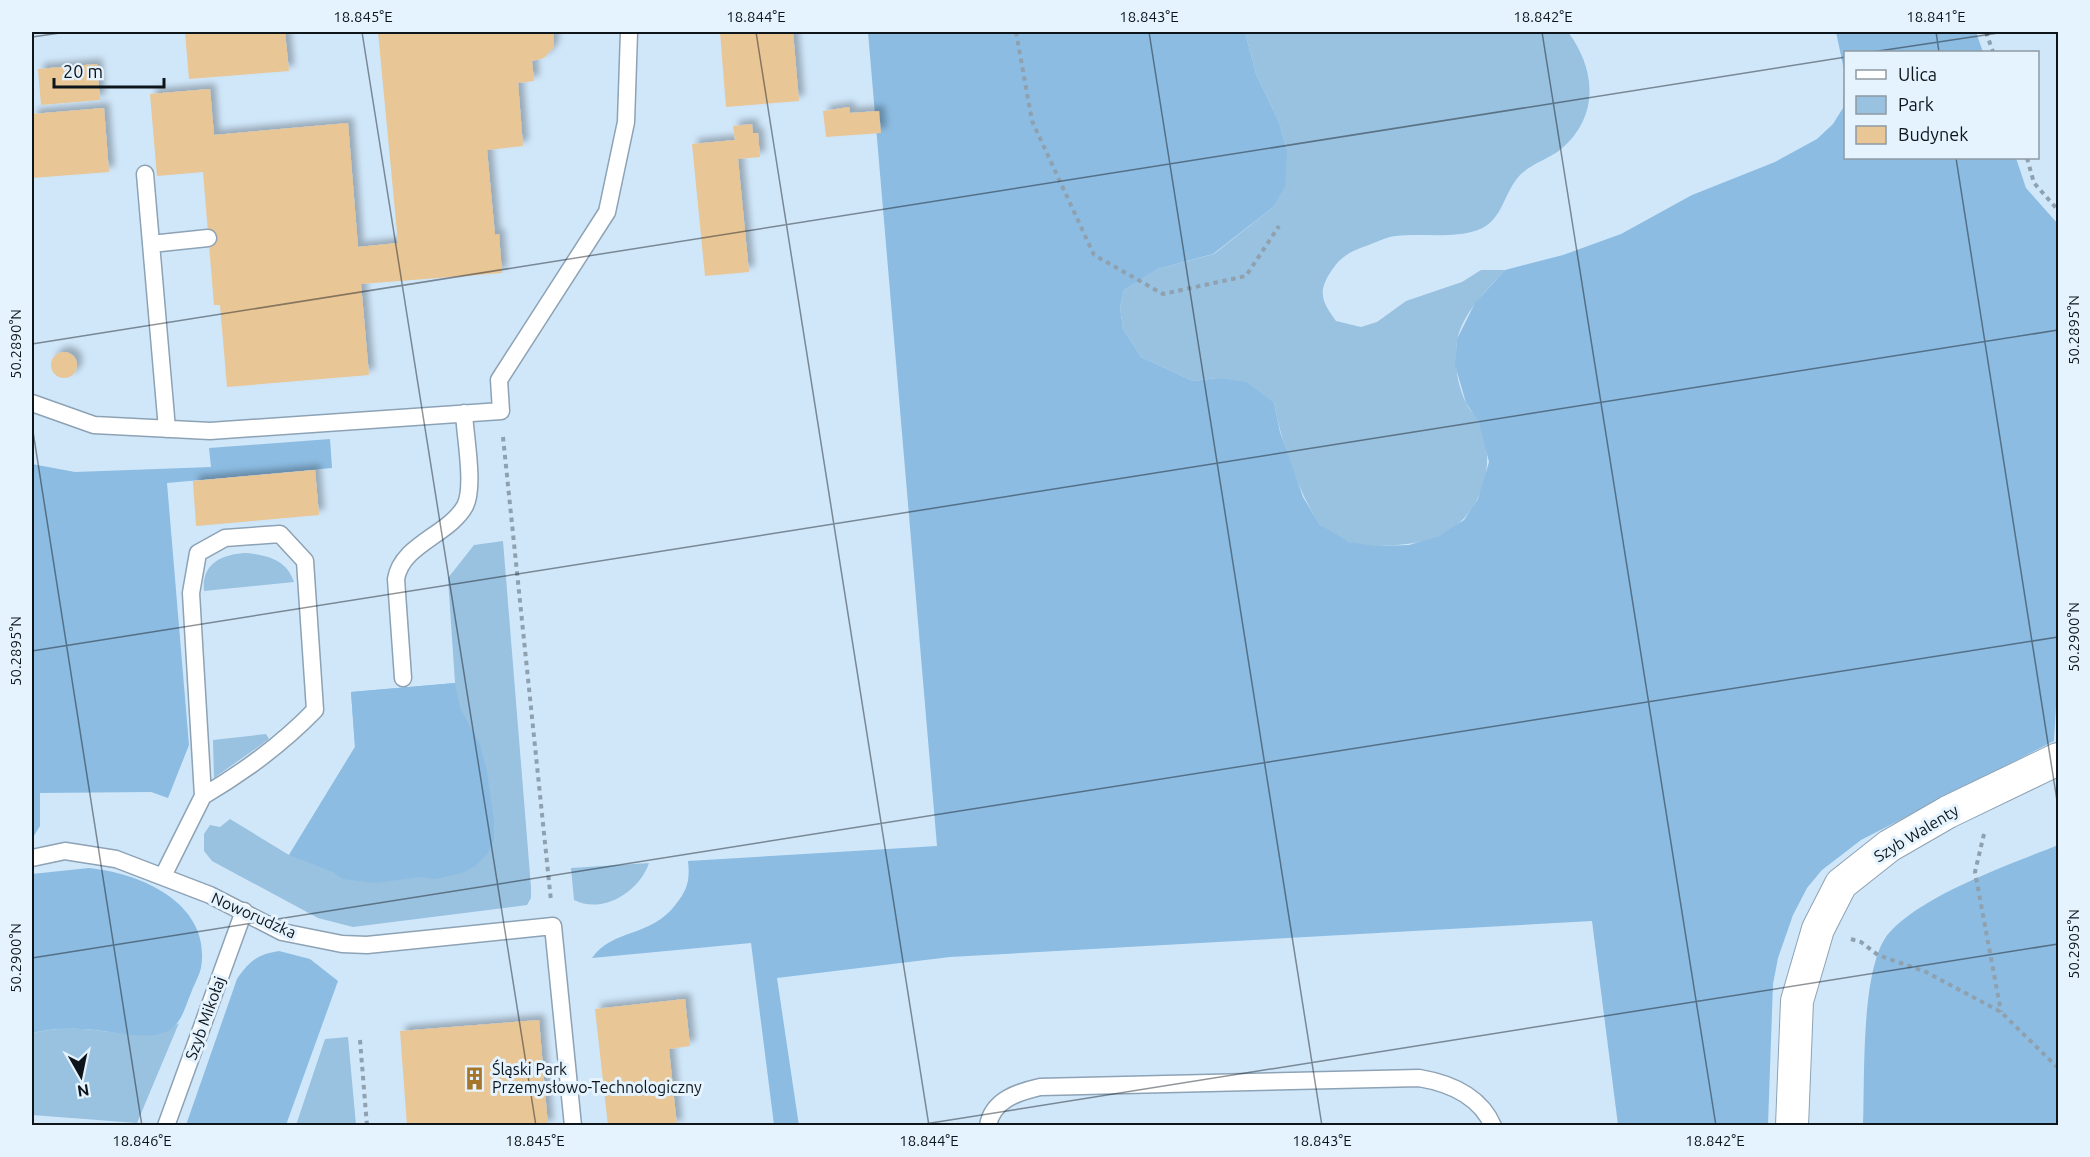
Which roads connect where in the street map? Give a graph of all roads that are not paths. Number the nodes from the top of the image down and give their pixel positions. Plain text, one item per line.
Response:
1 (629, 32) edge
2 (145, 174) dead end
3 (208, 238) dead end
4 (152, 244) junction
5 (32, 403) edge
6 (464, 413) junction
7 (167, 429) junction
8 (403, 678) dead end
9 (2058, 759) edge
10 (203, 796) junction
11 (32, 858) edge
12 (163, 876) junction
13 (244, 911) junction
14 (166, 1125) edge
15 (573, 1125) edge
16 (988, 1125) edge
17 (1493, 1125) edge
18 (1792, 1125) edge

1 - 6 lane
2 - 4 lane
3 - 4 lane
4 - 7 lane
5 - 7 lane
6 - 7 lane
6 - 8 lane
9 - 18 street, Szyb Walenty
10 - 10 lane
10 - 12 lane
11 - 12 lane, Noworudzka
12 - 13 lane, Noworudzka
13 - 14 lane, Szyb Mikołaj
13 - 15 lane, Noworudzka
16 - 17 lane

